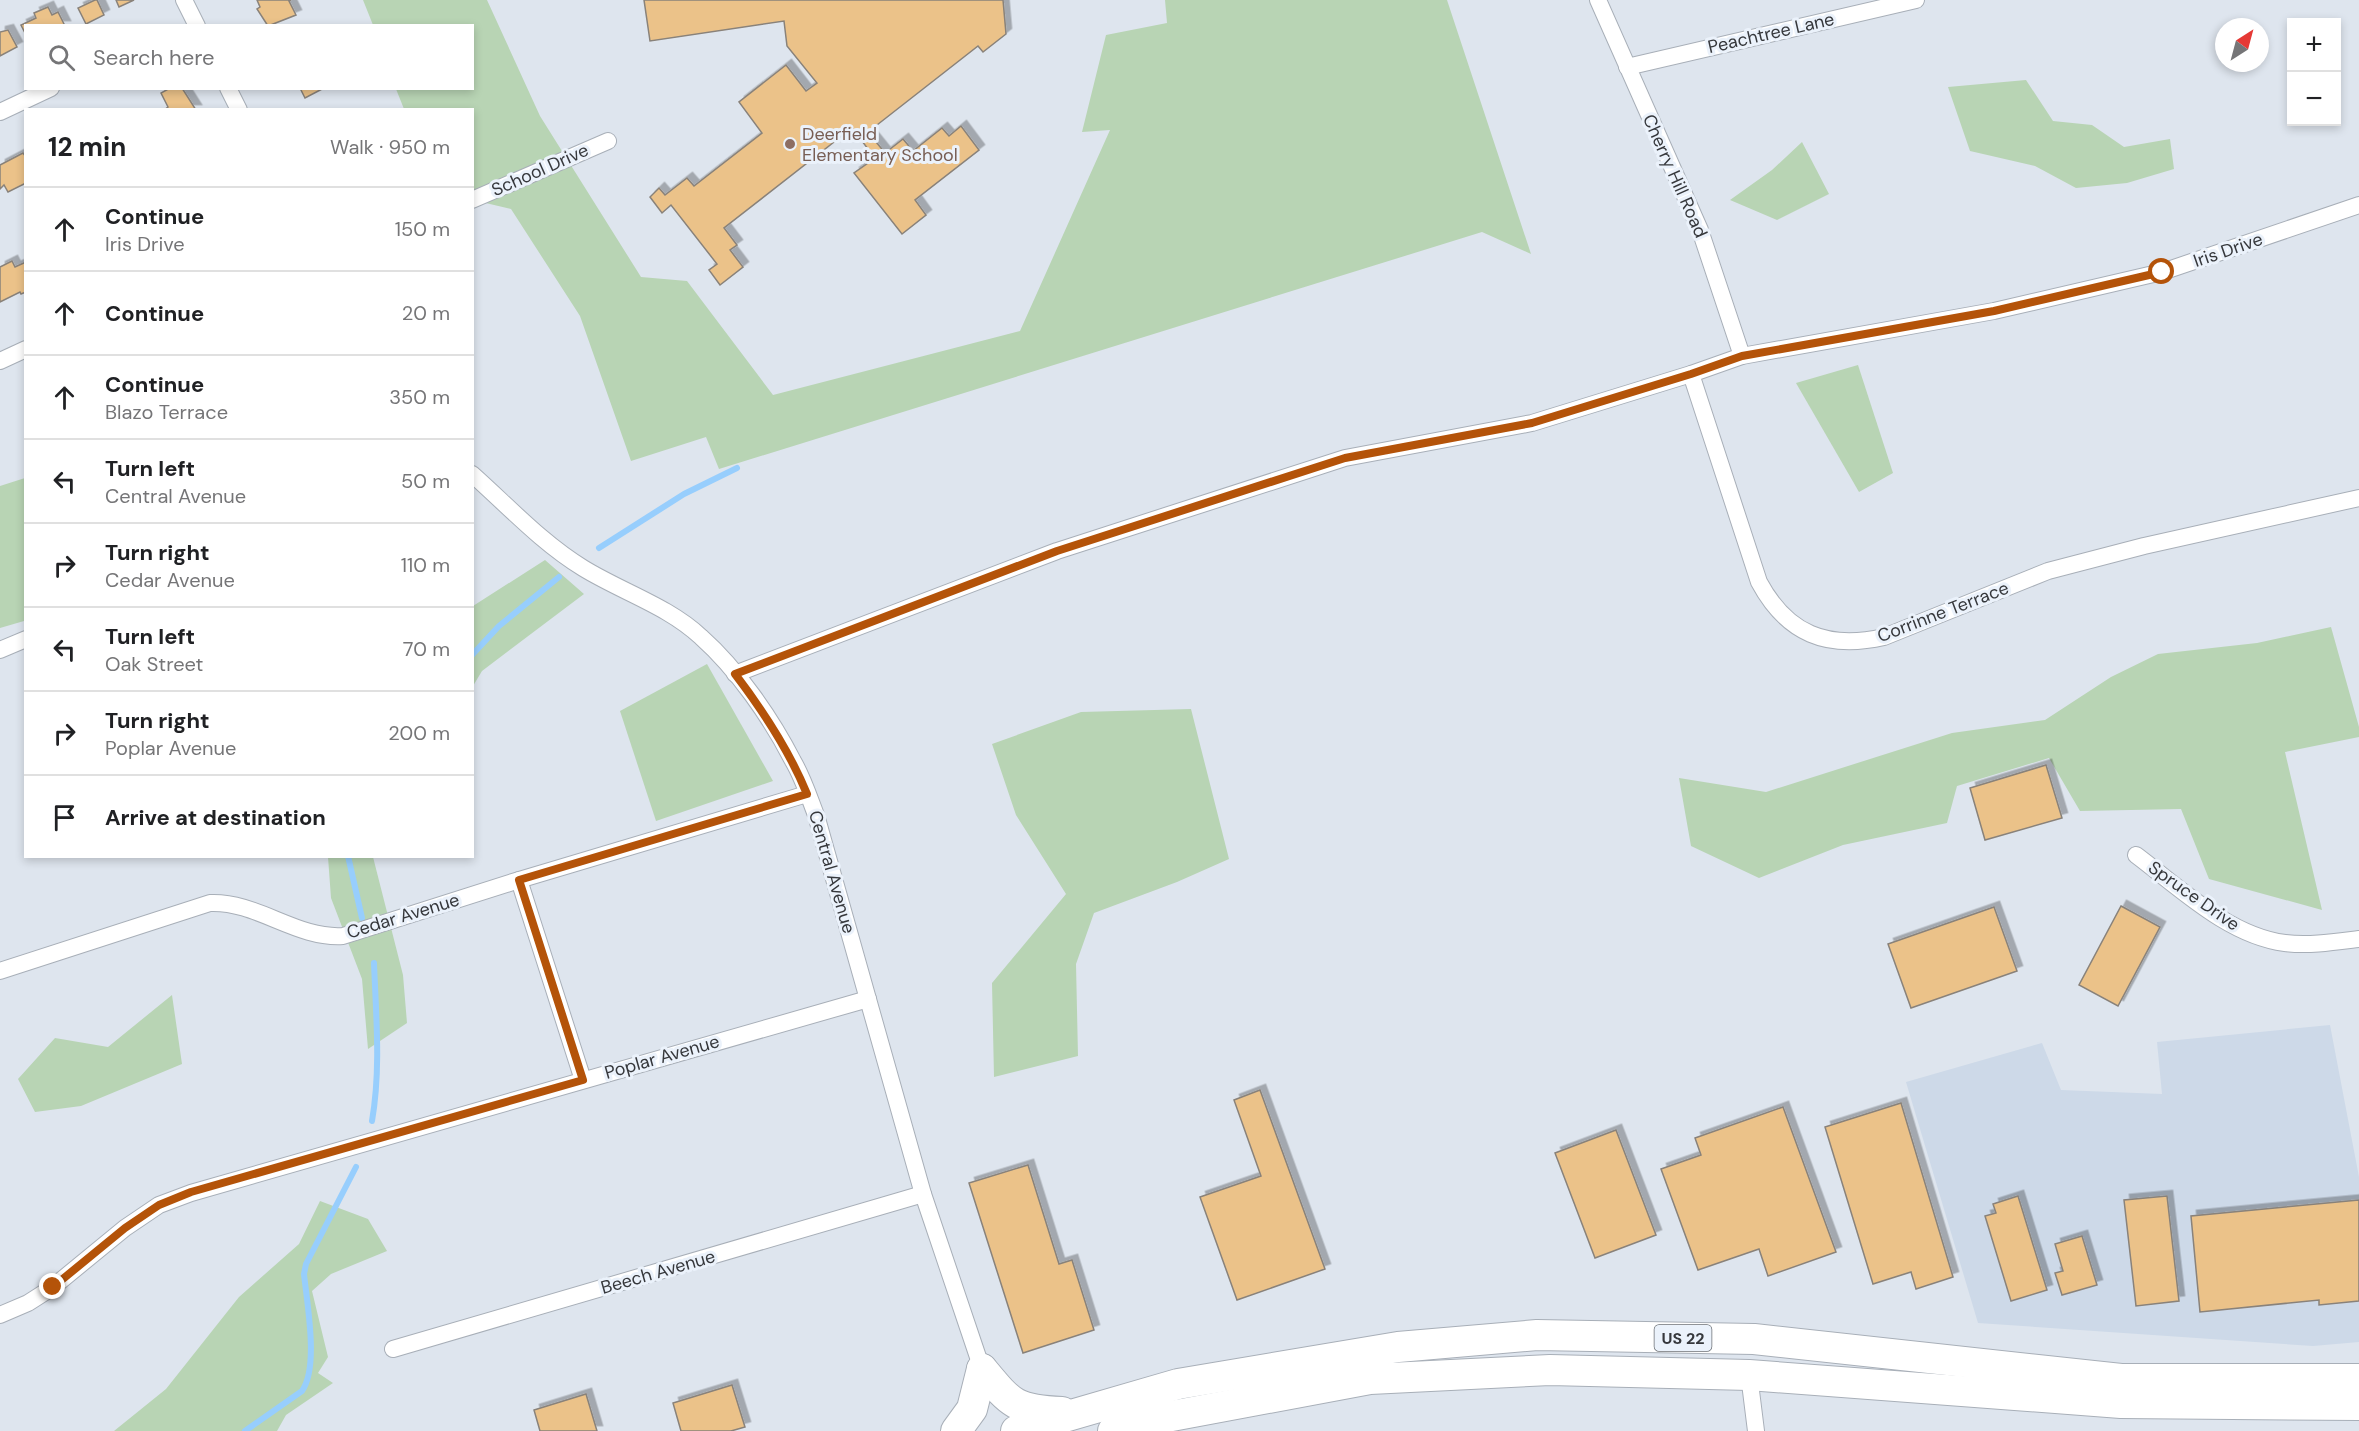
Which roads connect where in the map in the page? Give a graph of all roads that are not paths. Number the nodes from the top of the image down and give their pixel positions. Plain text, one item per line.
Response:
1 (184, 0) edge
2 (1598, 0) edge
3 (1916, 0) edge
4 (193, 24) edge
5 (1627, 67) junction
6 (47, 90) edge
7 (229, 90) edge
8 (237, 108) edge
9 (0, 112) edge
10 (609, 141) dead end
11 (474, 199) edge
12 (2359, 205) edge
13 (24, 350) edge
14 (1742, 356) junction
15 (0, 361) edge
16 (1691, 374) junction
17 (474, 476) edge
18 (2359, 498) edge
19 (24, 640) edge
20 (0, 650) edge
21 (735, 674) junction
22 (807, 794) junction
23 (2136, 855) dead end
24 (519, 880) junction
25 (2359, 939) edge
26 (0, 971) edge
27 (868, 999) junction
28 (583, 1080) junction
29 (923, 1194) junction
30 (0, 1315) edge
31 (393, 1350) dead end
32 (982, 1369) junction
33 (1749, 1375) junction
34 (2359, 1379) edge
35 (2359, 1405) edge
36 (1077, 1413) junction
37 (956, 1431) edge
38 (1016, 1431) edge
39 (1113, 1431) edge
40 (1756, 1431) edge

1 - 4 street
2 - 5 street, Cherry Hill Road
3 - 5 street, Peachtree Lane
5 - 14 street, Cherry Hill Road
6 - 9 street
7 - 8 street
10 - 11 street, School Drive
12 - 14 street, Iris Drive
13 - 15 street
14 - 16 street, Iris Drive
16 - 18 street, Corrinne Terrace
16 - 21 street, Iris Drive
17 - 21 street, Central Avenue
19 - 20 street
21 - 22 street, Central Avenue
22 - 24 street, Cedar Avenue
22 - 27 street, Central Avenue
23 - 25 street, Spruce Drive
24 - 26 street, Cedar Avenue
24 - 28 street
27 - 28 street, Poplar Avenue
27 - 29 street, Central Avenue
28 - 30 street, Poplar Avenue
29 - 31 street, Beech Avenue
29 - 32 street, Central Avenue
32 - 36 highway
32 - 37 highway
33 - 35 highway, US 22
33 - 39 highway, US 22
33 - 40 street
34 - 36 highway, US 22
36 - 38 highway, US 22

